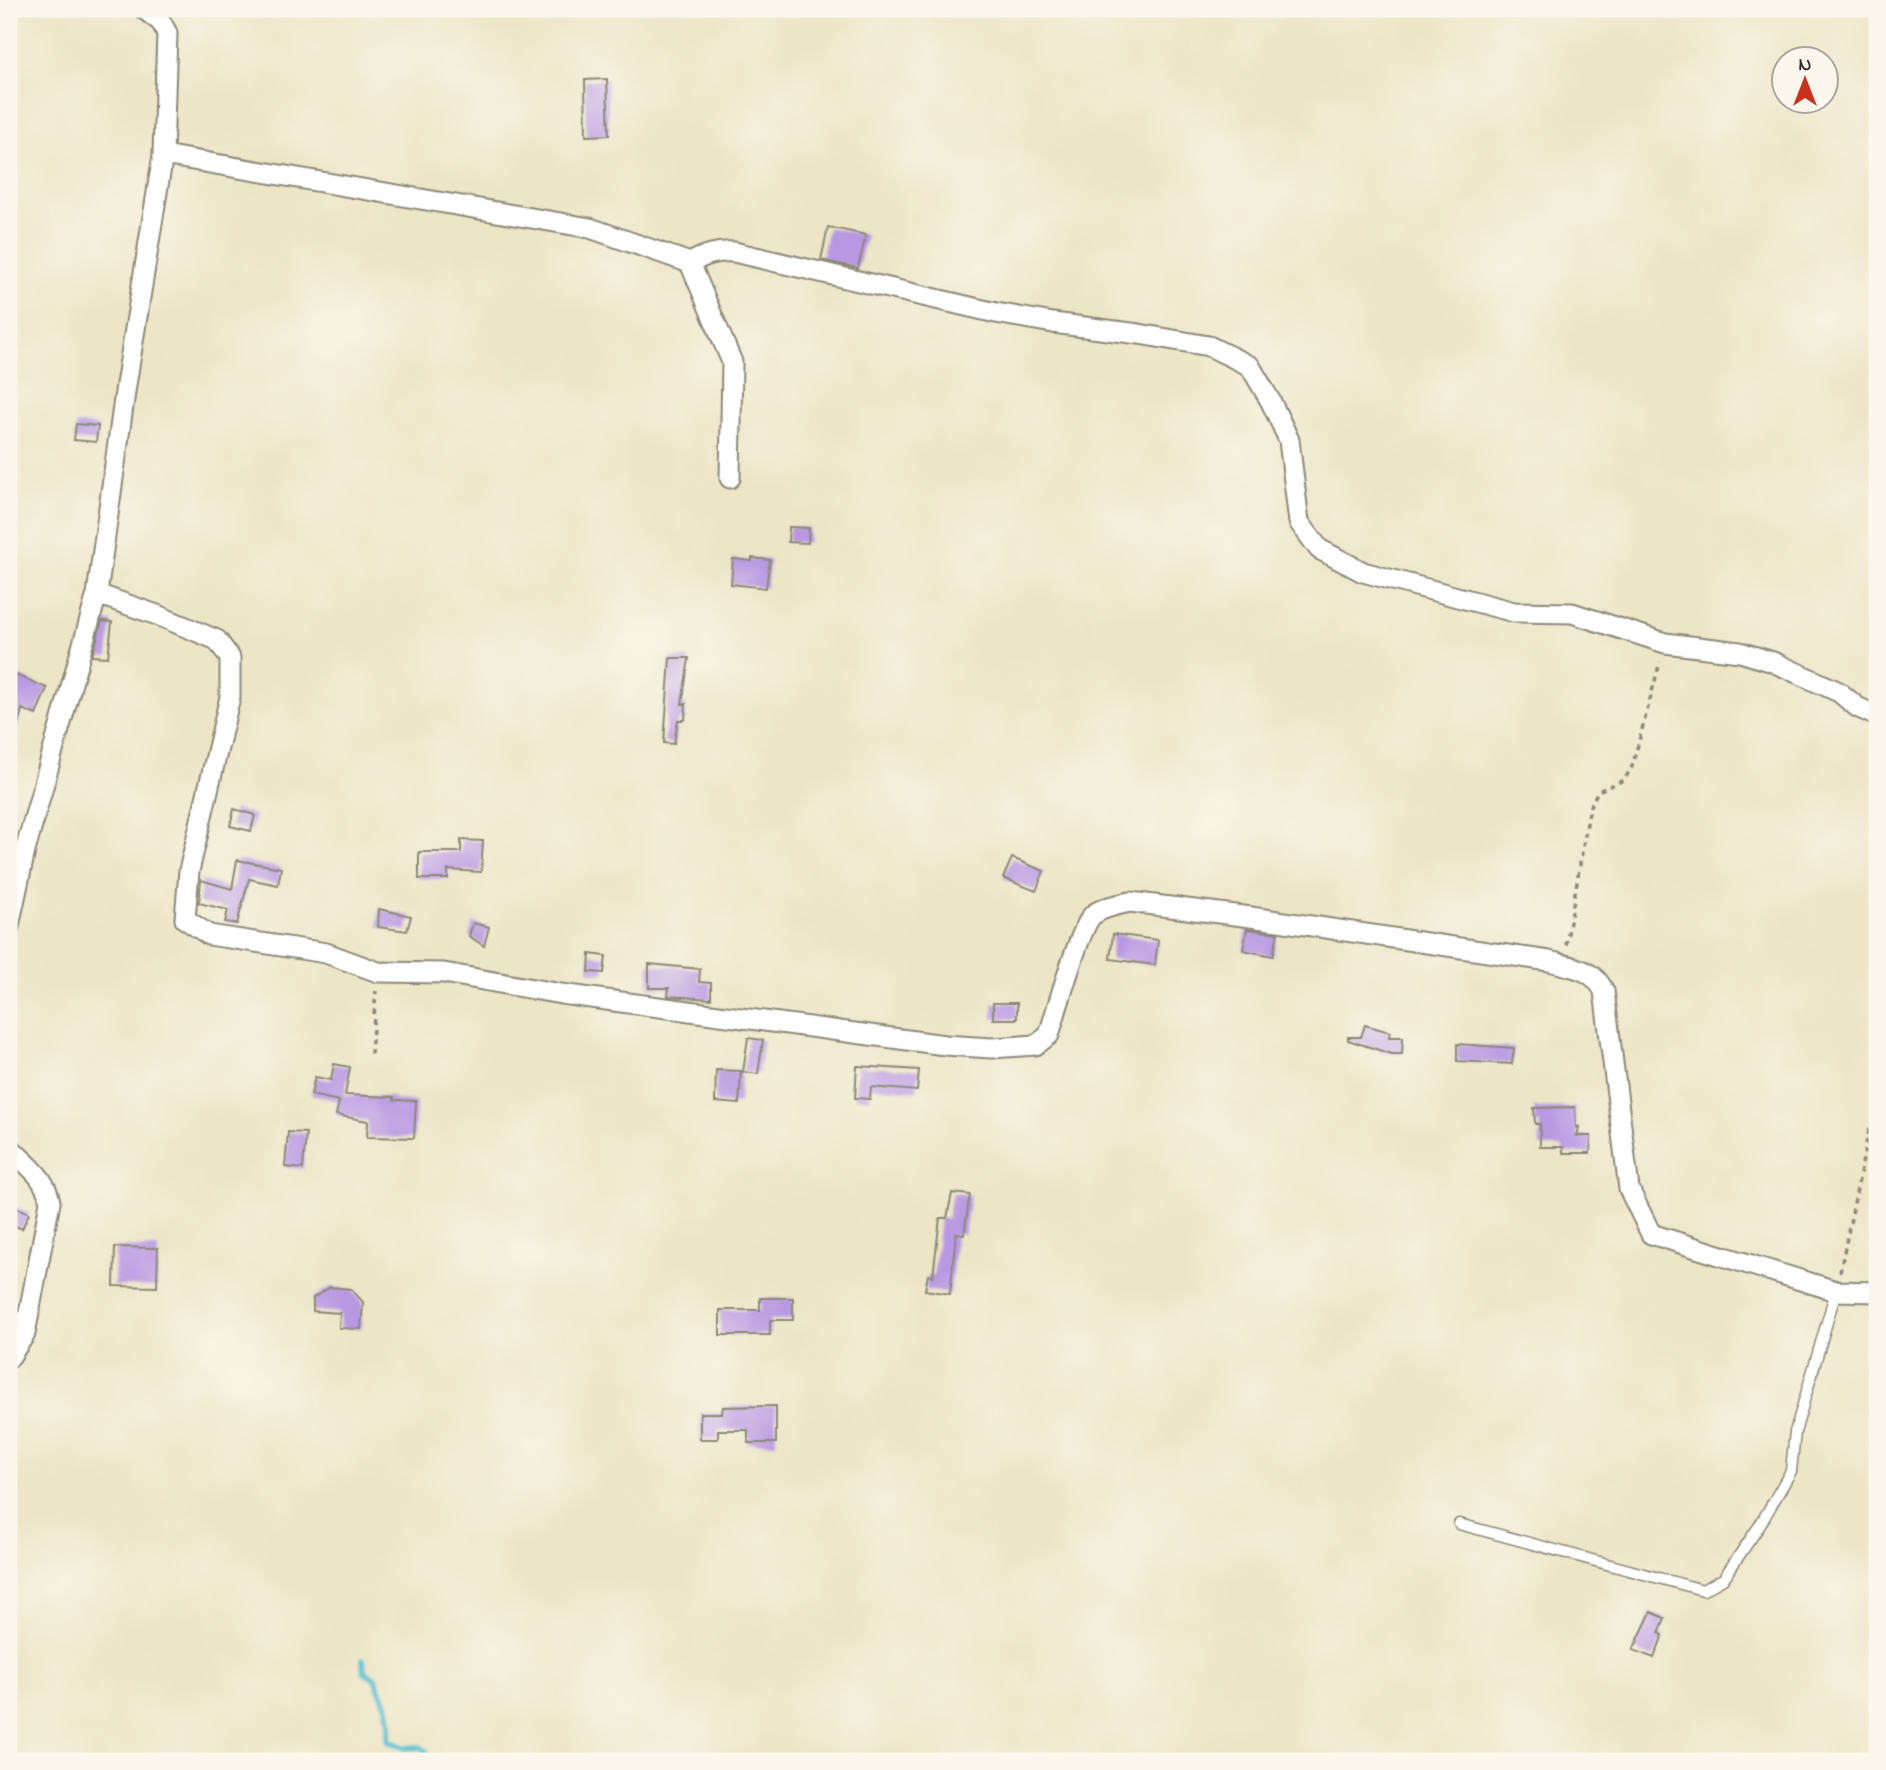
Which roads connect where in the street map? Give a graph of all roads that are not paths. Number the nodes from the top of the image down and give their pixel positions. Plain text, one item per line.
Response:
1 (144, 9) edge
2 (163, 155) junction
3 (690, 263) junction
4 (730, 478) dead end
5 (97, 594) junction
6 (1877, 716) edge
7 (9, 926) edge
8 (9, 1147) edge
9 (1836, 1291) junction
10 (1877, 1292) edge
11 (9, 1358) edge
12 (1458, 1524) dead end

1 - 2 street
2 - 3 street
2 - 5 street
3 - 4 street
3 - 6 street
5 - 7 street
5 - 9 street
8 - 11 street
9 - 10 street
9 - 12 lane

